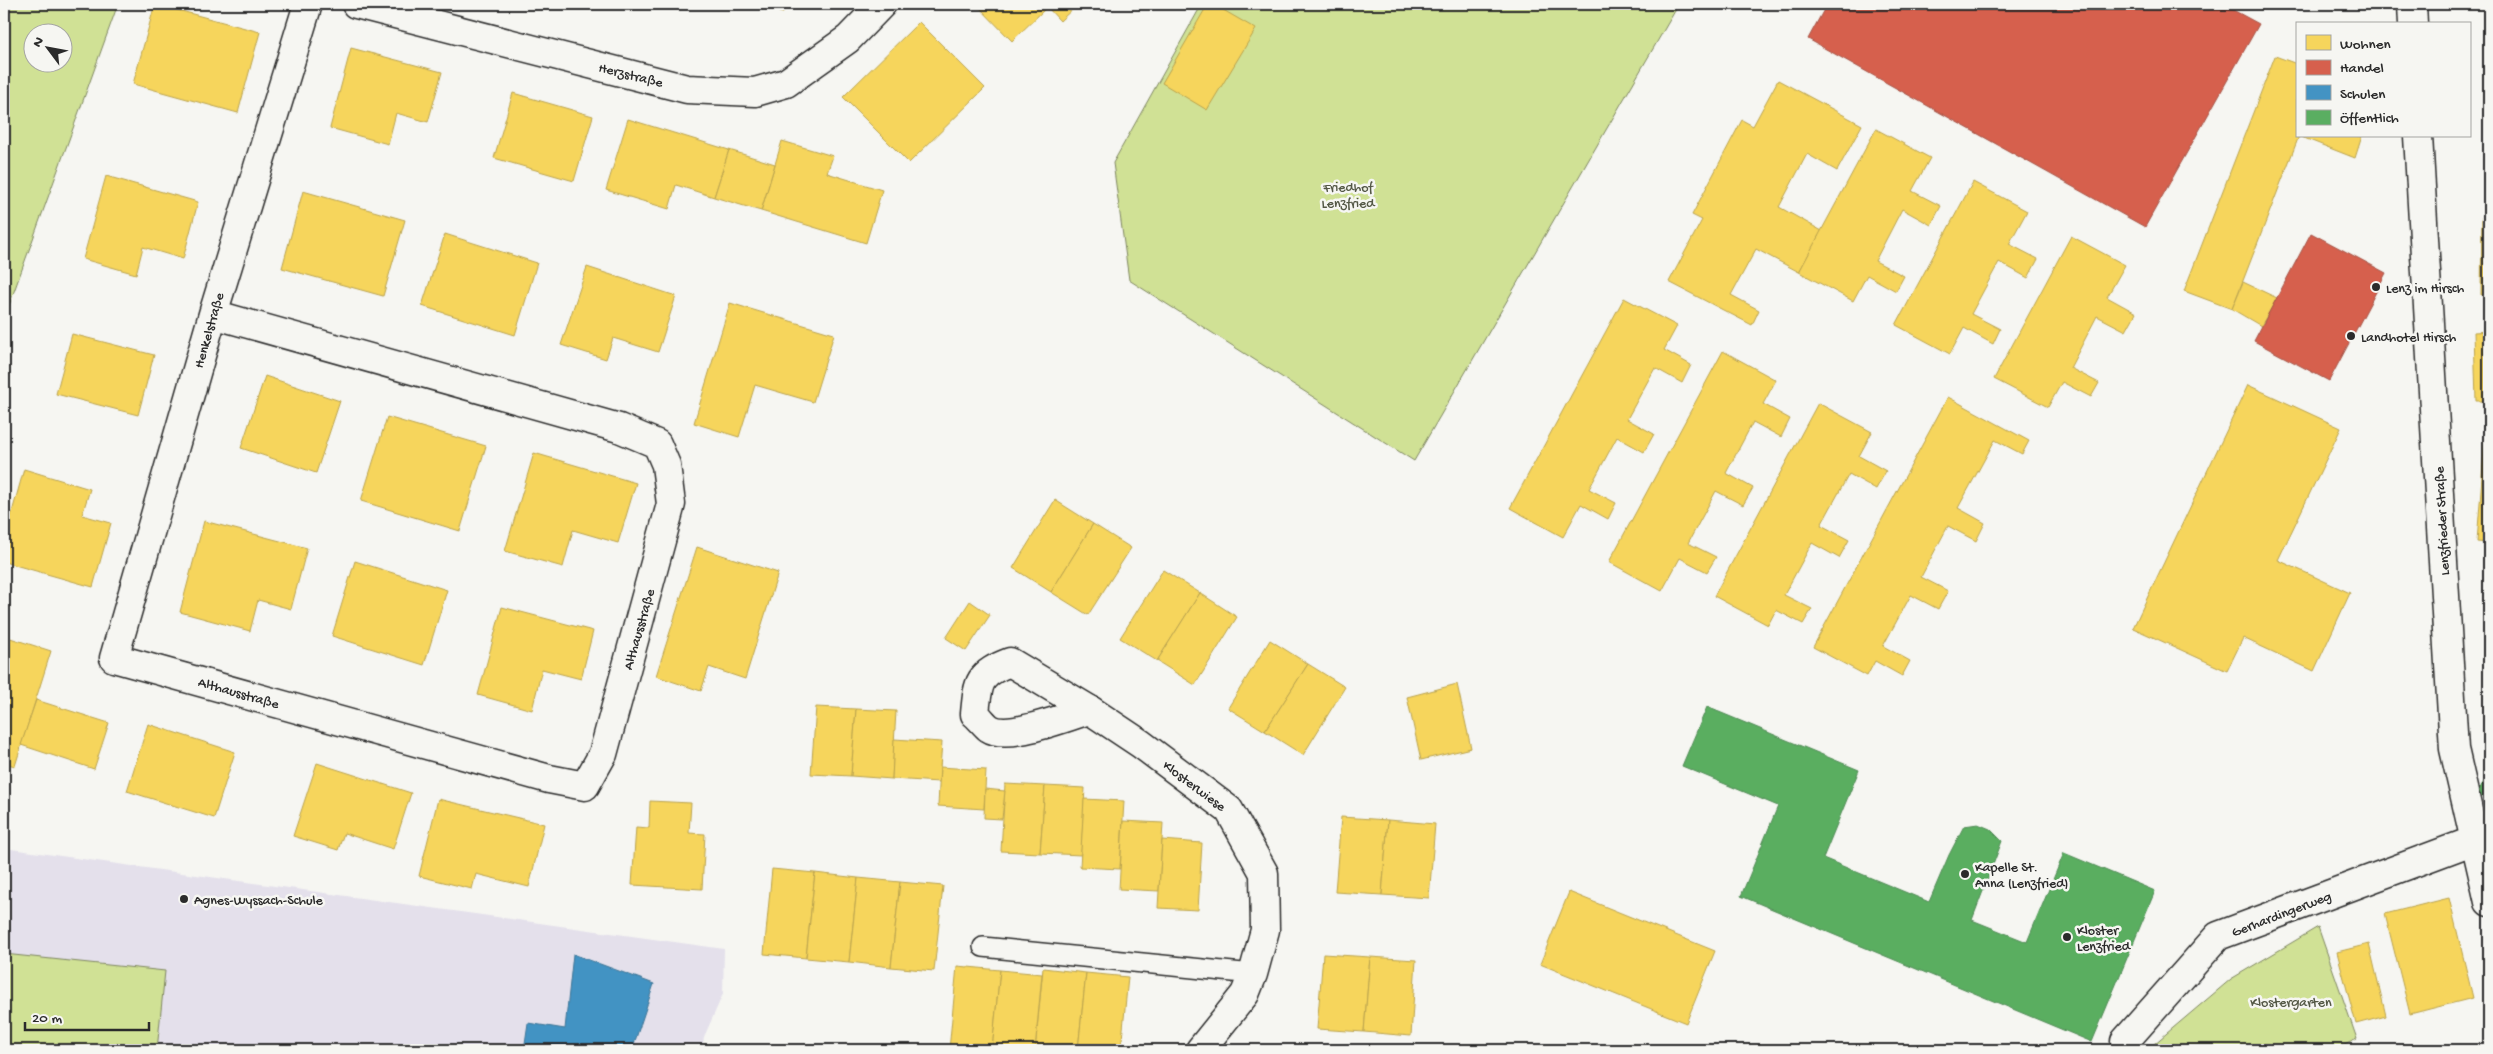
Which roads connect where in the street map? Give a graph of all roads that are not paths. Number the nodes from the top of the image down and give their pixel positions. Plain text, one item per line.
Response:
1 (308, 4) edge
2 (356, 4) edge
3 (882, 4) edge
4 (2412, 4) edge
5 (2413, 22) edge
6 (2418, 138) edge
7 (213, 314) junction
8 (114, 658) joint
9 (1090, 710) dead end
10 (2481, 855) edge
11 (2489, 902) edge
12 (982, 948) dead end
13 (1253, 974) junction
14 (2125, 1041) dead end
15 (1200, 1050) edge

1 - 7 street, Henkelstraße
2 - 3 street, Herzstraße
4 - 5 street
6 - 10 street, Lenzfrieder Straße
7 - 8 street, Henkelstraße
7 - 8 street, Althausstraße
9 - 13 street, Klosterwiese
10 - 11 street, Lenzfrieder Straße
10 - 14 street, Gerhardingerweg
12 - 13 lane
13 - 15 street, Klosterwiese

